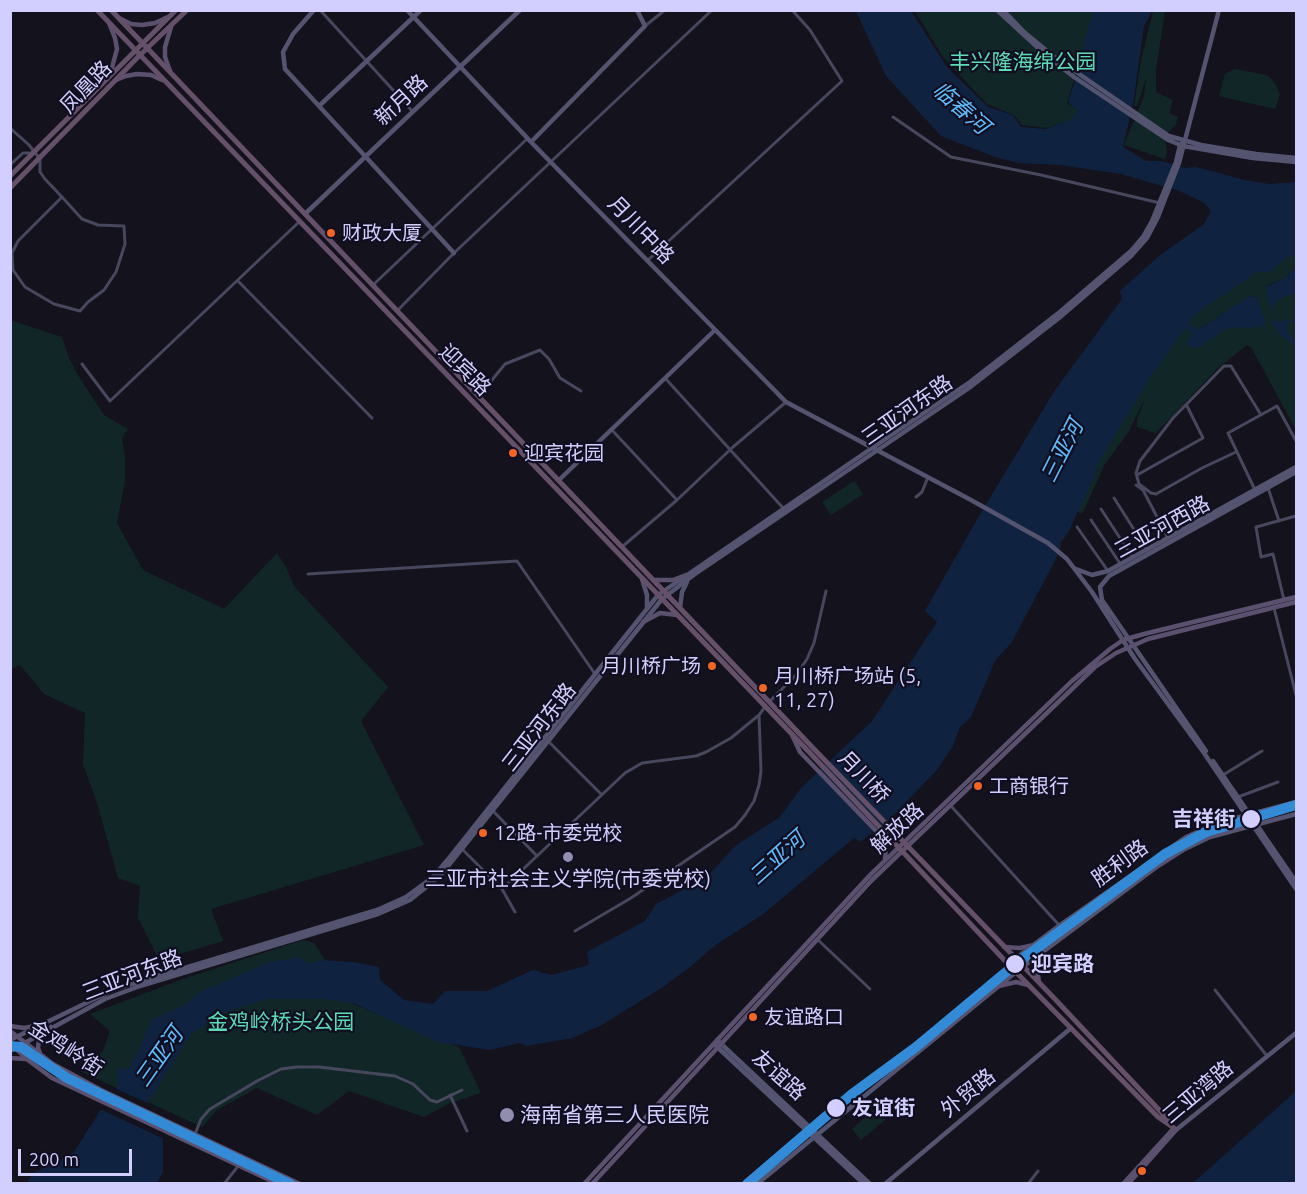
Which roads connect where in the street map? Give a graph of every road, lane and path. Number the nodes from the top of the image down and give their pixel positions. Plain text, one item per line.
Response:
1 (97, 10) edge
2 (111, 10) edge
3 (176, 10) edge
4 (187, 10) edge
5 (314, 10) edge
6 (320, 10) edge
7 (407, 10) edge
8 (421, 10) edge
9 (520, 10) edge
10 (637, 10) edge
11 (665, 10) edge
12 (712, 10) edge
13 (792, 10) edge
14 (997, 10) edge
15 (1220, 10) edge
16 (1004, 14) edge
17 (171, 16) junction
18 (117, 17) junction
19 (413, 17) junction
20 (109, 23) junction
21 (172, 25) junction
22 (645, 26) junction
23 (142, 44) junction
24 (147, 49) junction
25 (134, 51) junction
26 (139, 56) junction
27 (367, 62) junction
28 (460, 67) junction
29 (171, 73) junction
30 (110, 75) junction
31 (116, 80) junction
32 (162, 80) junction
33 (319, 106) junction
34 (413, 112) junction
35 (893, 117) dead end
36 (10, 128) edge
37 (529, 140) junction
38 (1183, 144) junction
39 (34, 152) junction
40 (366, 157) junction
41 (40, 159) junction
42 (1296, 160) edge
43 (551, 162) junction
44 (10, 165) edge
45 (10, 176) edge
46 (10, 188) edge
47 (62, 197) junction
48 (1162, 200) junction
49 (305, 214) junction
50 (299, 222) junction
51 (432, 229) junction
52 (454, 253) junction
53 (647, 261) junction
54 (238, 281) junction
55 (373, 285) junction
56 (397, 311) junction
57 (715, 330) junction
58 (82, 364) dead end
59 (665, 378) junction
60 (581, 391) dead end
61 (479, 396) junction
62 (786, 402) junction
63 (1186, 405) junction
64 (1261, 415) junction
65 (372, 418) dead end
66 (611, 429) junction
67 (1296, 441) edge
68 (872, 448) junction
69 (730, 450) junction
70 (879, 450) junction
71 (1236, 452) junction
72 (1296, 466) edge
73 (1296, 472) edge
74 (1137, 475) junction
75 (928, 477) junction
76 (559, 480) junction
77 (1136, 485) dead end
78 (1268, 488) junction
79 (1255, 490) junction
80 (916, 497) dead end
81 (1114, 498) dead end
82 (677, 500) junction
83 (784, 509) junction
84 (1101, 509) dead end
85 (1296, 516) edge
86 (1091, 520) dead end
87 (1279, 520) junction
88 (1077, 527) dead end
89 (1168, 538) junction
90 (623, 546) junction
91 (1147, 550) junction
92 (1133, 558) junction
93 (1120, 564) junction
94 (1072, 565) junction
95 (1108, 571) junction
96 (308, 574) dead end
97 (688, 576) junction
98 (640, 577) junction
99 (653, 580) junction
100 (826, 591) dead end
101 (666, 593) junction
102 (660, 597) junction
103 (1296, 597) edge
104 (1284, 600) junction
105 (1296, 603) edge
106 (680, 608) junction
107 (1274, 608) junction
108 (646, 611) junction
109 (678, 616) junction
110 (643, 622) junction
111 (1126, 639) junction
112 (1130, 646) junction
113 (596, 675) junction
114 (1296, 695) edge
115 (767, 704) junction
116 (759, 715) junction
117 (548, 741) junction
118 (1262, 751) dead end
119 (810, 753) junction
120 (1223, 775) junction
121 (1278, 782) dead end
122 (601, 795) junction
123 (1238, 797) junction
124 (1296, 802) edge
125 (951, 806) junction
126 (493, 811) junction
127 (1248, 814) junction
128 (1296, 814) edge
129 (1255, 825) junction
130 (883, 834) junction
131 (906, 845) junction
132 (462, 849) junction
133 (901, 850) junction
134 (536, 855) junction
135 (884, 861) junction
136 (1296, 882) edge
137 (502, 889) junction
138 (1296, 889) edge
139 (515, 912) dead end
140 (1060, 925) junction
141 (575, 931) dead end
142 (818, 939) junction
143 (1034, 945) junction
144 (1003, 946) junction
145 (1043, 951) junction
146 (1015, 959) junction
147 (1008, 964) junction
148 (1023, 967) junction
149 (1016, 972) junction
150 (1039, 982) junction
151 (999, 986) junction
152 (1030, 987) junction
153 (870, 989) dead end
154 (1215, 990) dead end
155 (10, 1026) edge
156 (49, 1026) junction
157 (1071, 1028) junction
158 (10, 1031) edge
159 (1296, 1033) edge
160 (17, 1037) junction
161 (10, 1042) edge
162 (24, 1043) junction
163 (717, 1044) junction
164 (13, 1050) edge
165 (1267, 1056) junction
166 (10, 1058) edge
167 (44, 1058) junction
168 (28, 1060) junction
169 (462, 1090) dead end
170 (450, 1095) junction
171 (1175, 1129) junction
172 (467, 1131) dead end
173 (195, 1134) junction
174 (816, 1135) junction
175 (239, 1165) junction
176 (1038, 1171) dead end
177 (224, 1184) edge
178 (279, 1184) edge
179 (300, 1184) edge
180 (584, 1184) edge
181 (592, 1184) edge
182 (757, 1184) edge
183 (864, 1184) edge
184 (870, 1184) edge
185 (885, 1184) edge
186 (1028, 1184) edge
187 (1123, 1184) edge
188 (1128, 1184) edge

1 - 20 highway, 迎宾路
2 - 18 highway, 迎宾路
3 - 17 highway, 凤凰路
4 - 21 highway, 凤凰路
5 - 33 main road
6 - 27 street
7 - 19 main road, 月川中路
8 - 19 main road
9 - 28 main road, 新月路
10 - 22 main road
11 - 22 street
12 - 43 street
13 - 53 street
14 - 16 main road
15 - 38 main road
16 - 38 main road
17 - 18 main road
17 - 23 highway, 凤凰路
18 - 23 highway, 迎宾路
19 - 27 main road
19 - 28 main road, 月川中路
20 - 25 highway, 迎宾路
20 - 30 main road
21 - 24 highway, 凤凰路
21 - 29 main road
22 - 37 main road
23 - 24 highway, 迎宾路
23 - 25 highway, 凤凰路
24 - 26 highway, 凤凰路
24 - 29 highway, 迎宾路
25 - 26 highway, 迎宾路
25 - 30 highway, 凤凰路
26 - 31 highway, 凤凰路
26 - 32 highway, 迎宾路
27 - 33 main road
27 - 34 street
28 - 34 main road, 新月路
28 - 37 main road, 月川中路
29 - 49 highway, 迎宾路
30 - 39 highway, 凤凰路
31 - 32 main road
31 - 41 highway, 凤凰路
32 - 50 highway, 迎宾路
33 - 40 main road
34 - 40 main road, 新月路
35 - 48 street
36 - 39 street
37 - 43 main road, 月川中路
37 - 51 street
38 - 42 main road
38 - 48 main road
39 - 41 street
39 - 44 street
39 - 45 highway, 凤凰路
40 - 49 main road, 新月路
40 - 51 main road
41 - 46 highway, 凤凰路
41 - 47 street
43 - 52 street
43 - 53 main road, 月川中路
47 - 47 street
48 - 68 main road, 三亚河东路
48 - 70 main road, 三亚河东路
49 - 55 highway, 迎宾路
50 - 54 street
50 - 98 highway, 迎宾路
51 - 52 main road
51 - 55 street
52 - 56 street
53 - 57 main road, 月川中路
54 - 58 street
54 - 65 street
55 - 56 highway, 迎宾路
56 - 61 highway, 迎宾路
57 - 59 main road
57 - 62 main road, 月川中路
59 - 66 main road
59 - 69 street
60 - 61 street
61 - 76 highway, 迎宾路
62 - 68 main road, 月川中路
62 - 69 street
63 - 64 street
63 - 74 street
63 - 74 street
64 - 67 street
64 - 71 street
66 - 76 main road
66 - 82 street
68 - 70 main road, 月川中路
68 - 83 main road, 三亚河东路
69 - 82 street
69 - 83 street
70 - 75 main road, 月川中路
70 - 97 main road, 三亚河东路
71 - 74 street
71 - 79 street
72 - 79 main road, 三亚河西路
73 - 78 main road, 三亚河西路
75 - 80 street
75 - 94 main road, 月川中路
76 - 90 highway, 迎宾路
77 - 89 street
78 - 87 street
78 - 111 main road, 三亚河西路
79 - 89 main road, 三亚河西路
81 - 91 street
82 - 90 street
83 - 97 main road, 三亚河东路
84 - 92 street
85 - 87 street
86 - 93 street
87 - 104 street
88 - 95 street
89 - 91 main road, 三亚河西路
90 - 99 highway, 迎宾路
91 - 92 main road, 三亚河西路
92 - 93 main road, 三亚河西路
93 - 95 main road, 三亚河西路
94 - 95 main road, 三亚河西路
94 - 111 main road
96 - 113 street
97 - 99 main road
97 - 101 main road, 三亚河东路
97 - 106 main road
98 - 102 highway, 迎宾路
98 - 108 main road
99 - 101 highway, 迎宾路
100 - 115 street
101 - 102 main road, 三亚河东路
101 - 106 highway, 迎宾路
102 - 108 main road, 三亚河东路
102 - 109 highway, 迎宾路
102 - 110 main road, 三亚河东路
103 - 104 main road, 解放路
104 - 111 main road, 解放路
105 - 107 main road, 解放路
106 - 115 highway, 迎宾路
107 - 112 main road, 解放路
107 - 114 street
108 - 113 main road, 三亚河东路
109 - 110 main road
109 - 115 highway, 迎宾路
110 - 117 main road, 三亚河东路
111 - 112 main road
111 - 131 main road, 解放路
112 - 120 main road
112 - 125 main road, 解放路
112 - 127 main road
113 - 156 main road, 三亚河东路
115 - 116 street
115 - 119 highway, 迎宾路
115 - 119 highway, 迎宾路
116 - 122 street
116 - 141 street
117 - 122 street
117 - 126 main road, 三亚河东路
118 - 120 street
119 - 130 highway, 月川桥
119 - 131 highway, 月川桥
120 - 123 main road
121 - 123 street
122 - 134 street
123 - 127 main road
124 - 127 main road, 胜利路
125 - 131 main road, 解放路
125 - 140 street
126 - 132 main road, 三亚河东路
126 - 134 street
127 - 129 main road
127 - 140 main road, 胜利路
128 - 129 main road, 胜利路
129 - 136 main road
129 - 138 main road
129 - 145 main road, 胜利路
130 - 133 highway
130 - 135 main road
131 - 133 main road, 解放路
131 - 144 highway
132 - 137 street
132 - 156 main road, 三亚河东路
133 - 135 main road, 解放路
133 - 142 main road, 解放路
133 - 147 highway
134 - 137 street
135 - 163 main road, 解放路
137 - 139 street
140 - 143 main road, 胜利路
142 - 153 street
142 - 163 main road, 解放路
143 - 144 main road
143 - 146 main road, 胜利路
144 - 146 highway
145 - 148 main road, 胜利路
145 - 150 main road
146 - 147 main road, 胜利路
146 - 148 highway
147 - 149 highway
148 - 149 main road, 胜利路
148 - 150 highway
149 - 151 main road, 胜利路
149 - 152 highway
150 - 171 highway
151 - 152 main road
151 - 174 main road, 胜利路
152 - 157 highway
154 - 165 street
155 - 156 main road
156 - 160 main road, 三亚河东路
156 - 162 main road, 三亚河东路
156 - 167 main road
157 - 171 highway
157 - 185 main road, 外贸路
158 - 160 main road, 金鸡岭街
159 - 165 main road, 三亚湾路
160 - 161 main road, 三亚河东路
160 - 162 main road, 金鸡岭街
161 - 164 main road, 金鸡岭街
162 - 164 main road, 三亚河东路
162 - 167 main road, 金鸡岭街
163 - 174 main road, 友谊路
163 - 180 main road, 解放路
163 - 181 main road, 解放路
164 - 168 main road, 金鸡岭街
165 - 171 main road, 三亚湾路
166 - 168 main road
167 - 173 main road, 金鸡岭街
168 - 175 main road, 金鸡岭街
169 - 170 street
170 - 172 street
170 - 173 street
171 - 187 main road, 三亚湾路
171 - 188 main road, 三亚湾路
173 - 179 main road, 金鸡岭街
174 - 182 main road, 胜利路
174 - 183 main road, 友谊路
174 - 184 main road, 友谊路
175 - 177 street
175 - 178 main road, 金鸡岭街
176 - 186 street

